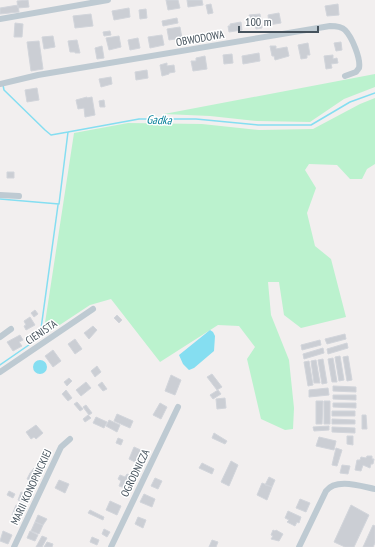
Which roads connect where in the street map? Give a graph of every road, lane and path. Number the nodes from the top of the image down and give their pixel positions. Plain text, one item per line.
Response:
1 (108, 0) edge
2 (0, 19) edge
3 (344, 76) dead end
4 (3, 83) edge
5 (0, 195) edge
6 (19, 196) dead end
7 (92, 309) dead end
8 (11, 329) dead end
9 (0, 337) edge
10 (0, 372) edge
11 (178, 407) dead end
12 (70, 439) dead end
13 (375, 488) edge
14 (14, 547) edge
15 (111, 547) edge
16 (299, 547) edge

1 - 2 street
3 - 4 street, OBWODOWA
5 - 6 street
7 - 10 street, CIENISTA
8 - 9 street
11 - 15 street, OGRODNICZA
12 - 14 street, MARII KONOPNICKIEJ
13 - 16 street

